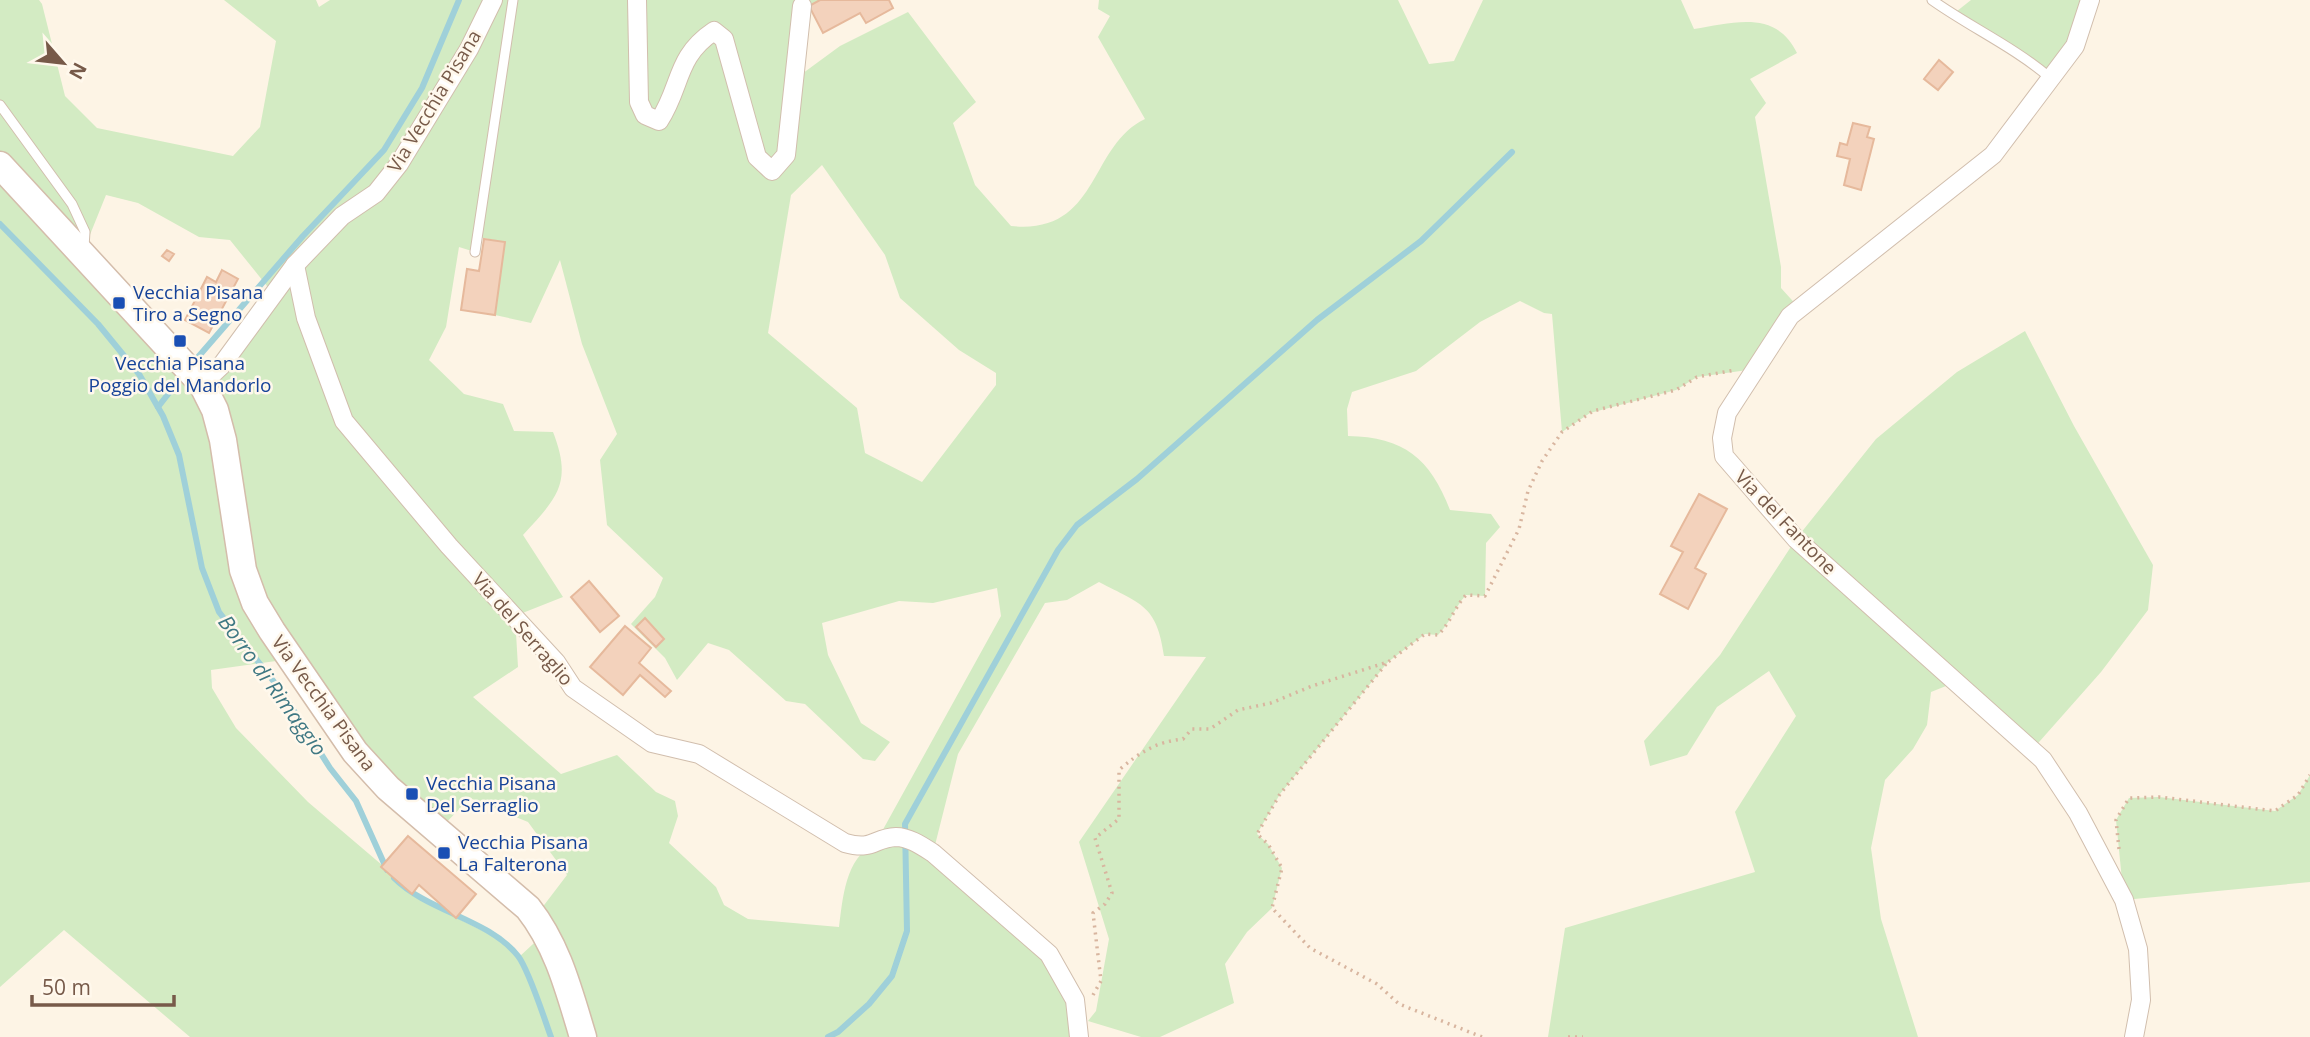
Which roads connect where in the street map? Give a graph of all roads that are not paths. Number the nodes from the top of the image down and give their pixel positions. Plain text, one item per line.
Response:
1 (493, 0) edge
2 (513, 0) edge
3 (637, 0) edge
4 (1932, 0) edge
5 (2090, 0) edge
6 (802, 6) dead end
7 (2049, 77) junction
8 (0, 105) edge
9 (0, 165) edge
10 (83, 252) junction
11 (475, 253) dead end
12 (295, 265) junction
13 (202, 384) junction
14 (583, 1037) edge
15 (1079, 1037) edge
16 (2134, 1037) edge

1 - 12 street, Via Vecchia Pisana
2 - 11 lane
3 - 6 street
4 - 7 lane
5 - 7 street, Via del Fantone
7 - 16 street, Via del Fantone
8 - 10 lane
9 - 10 main road, Via Vecchia Pisana
10 - 13 main road, Via Vecchia Pisana
12 - 13 street, Via Vecchia Pisana
12 - 15 street, Via del Serraglio
13 - 14 main road, Via Vecchia Pisana

